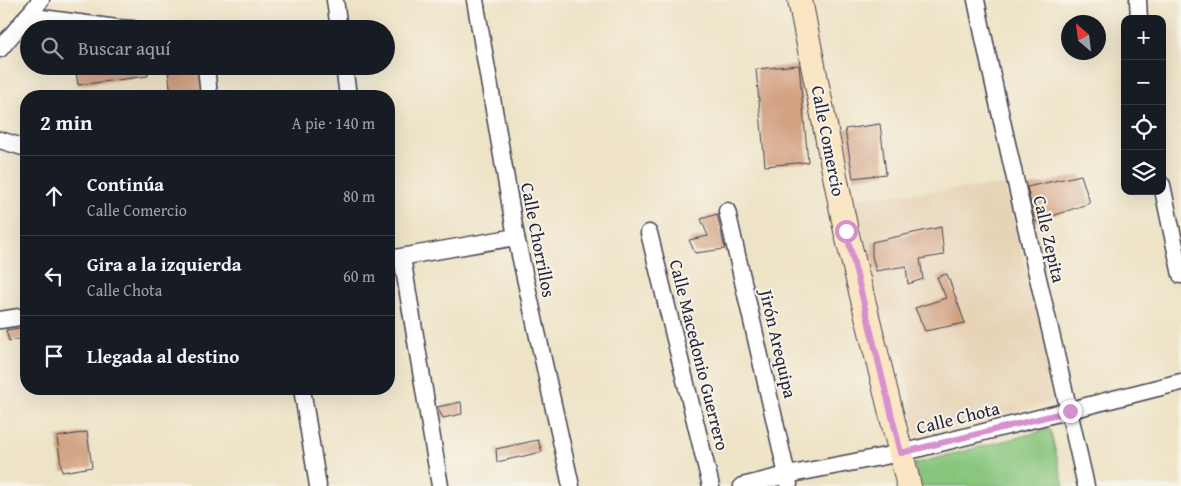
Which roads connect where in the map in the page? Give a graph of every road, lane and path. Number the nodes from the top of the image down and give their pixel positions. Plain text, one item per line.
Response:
1 (41, 0) edge
2 (335, 0) edge
3 (475, 0) edge
4 (800, 0) edge
5 (976, 0) edge
6 (1138, 0) edge
7 (1139, 15) edge
8 (27, 16) junction
9 (24, 20) edge
10 (57, 20) edge
11 (338, 20) edge
12 (20, 25) edge
13 (0, 49) edge
14 (207, 75) edge
15 (345, 75) edge
16 (208, 90) edge
17 (347, 90) edge
18 (0, 140) edge
19 (20, 146) edge
20 (1164, 195) edge
21 (727, 211) dead end
22 (649, 233) dead end
23 (516, 237) junction
24 (395, 258) edge
25 (1181, 275) edge
26 (20, 317) edge
27 (0, 320) edge
28 (1181, 382) edge
29 (303, 395) edge
30 (1070, 411) junction
31 (901, 453) junction
32 (788, 480) edge
33 (318, 486) edge
34 (440, 486) edge
35 (571, 486) edge
36 (711, 486) edge
37 (742, 486) edge
38 (908, 486) edge
39 (1086, 486) edge

1 - 8 street
2 - 11 street
3 - 23 street, Calle Chorrillos
4 - 31 street, Calle Comercio
5 - 30 street, Calle Zepita
6 - 7 street
8 - 9 street
8 - 10 street
12 - 13 street
14 - 16 street
15 - 17 street
18 - 19 street
20 - 25 street
21 - 32 street, Jirón Arequipa
22 - 36 street, Calle Macedonio Guerrero
23 - 24 street
23 - 35 street, Calle Chorrillos
24 - 34 street
26 - 27 street
28 - 30 street, Calle Chota
29 - 33 street
30 - 31 street, Calle Chota
30 - 39 street, Calle Zepita
31 - 32 street, Calle Chota
31 - 38 street, Calle Comercio
32 - 37 street, Calle Chota

